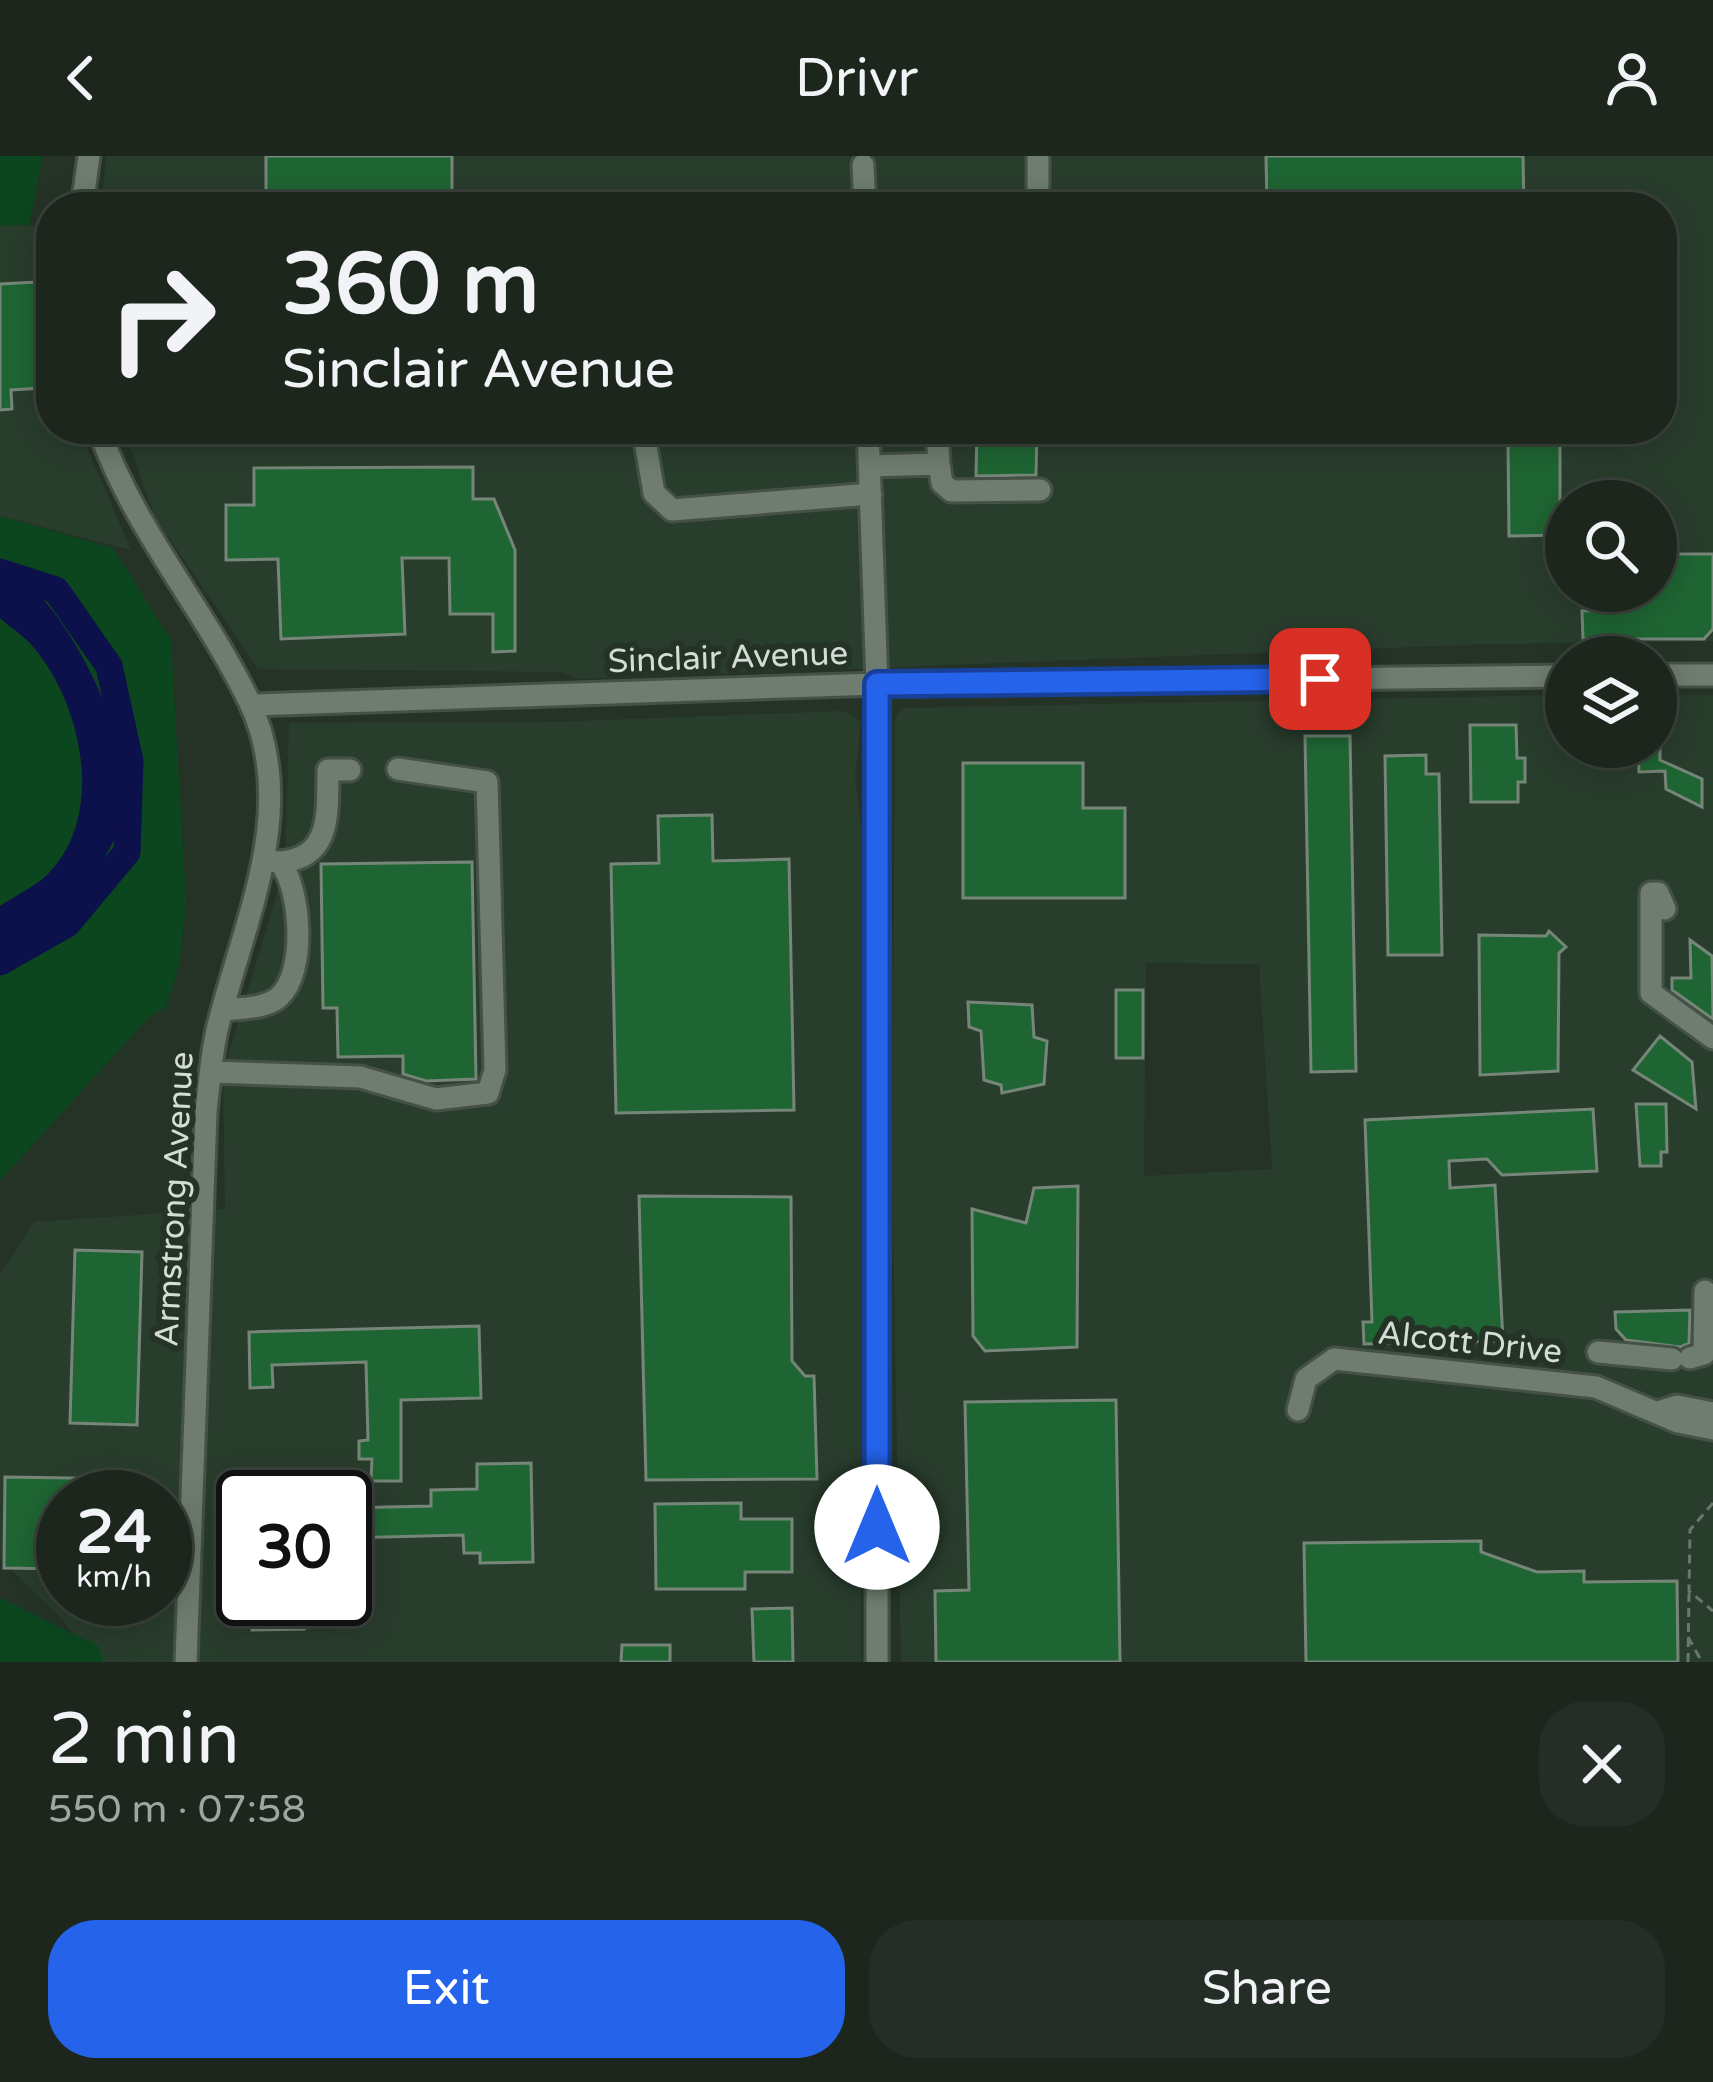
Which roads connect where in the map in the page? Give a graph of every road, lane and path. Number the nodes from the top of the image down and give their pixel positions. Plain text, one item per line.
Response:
1 (89, 156) edge
2 (1037, 156) edge
3 (863, 165) dead end
4 (84, 192) edge
5 (864, 192) edge
6 (1038, 192) edge
7 (104, 444) edge
8 (646, 444) edge
9 (869, 444) edge
10 (938, 444) edge
11 (939, 464) junction
12 (870, 466) junction
13 (1040, 490) dead end
14 (871, 494) junction
15 (1713, 675) edge
16 (1545, 676) edge
17 (1677, 676) edge
18 (877, 684) junction
19 (251, 705) junction
20 (398, 769) dead end
21 (350, 770) dead end
22 (273, 861) junction
23 (1665, 909) dead end
24 (223, 1010) junction
25 (1713, 1038) edge
26 (211, 1072) junction
27 (1705, 1291) dead end
28 (1598, 1352) dead end
29 (1298, 1410) dead end
30 (1661, 1412) junction
31 (1713, 1413) edge
32 (1713, 1429) edge
33 (1713, 1503) edge
34 (1689, 1591) junction
35 (1713, 1612) edge
36 (1688, 1637) junction
37 (186, 1662) edge
38 (877, 1662) edge
39 (1688, 1662) edge
40 (1702, 1662) edge

1 - 4 street
2 - 6 street
3 - 5 street
7 - 19 street, Armstrong Avenue
8 - 14 street
9 - 12 street
10 - 11 street
11 - 12 street
11 - 13 street
12 - 14 street
14 - 18 street
15 - 17 street
16 - 18 street, Sinclair Avenue
18 - 19 street, Sinclair Avenue
18 - 38 street
19 - 22 street, Armstrong Avenue
20 - 26 street
21 - 22 street
22 - 24 street, Armstrong Avenue
22 - 24 street
23 - 25 street
24 - 26 street, Armstrong Avenue
26 - 37 street, Armstrong Avenue
27 - 28 street
29 - 30 street, Alcott Drive
30 - 31 street, Alcott Drive
30 - 32 street, Alcott Drive
33 - 34 path
34 - 35 path
34 - 36 path
36 - 39 path
36 - 40 path

